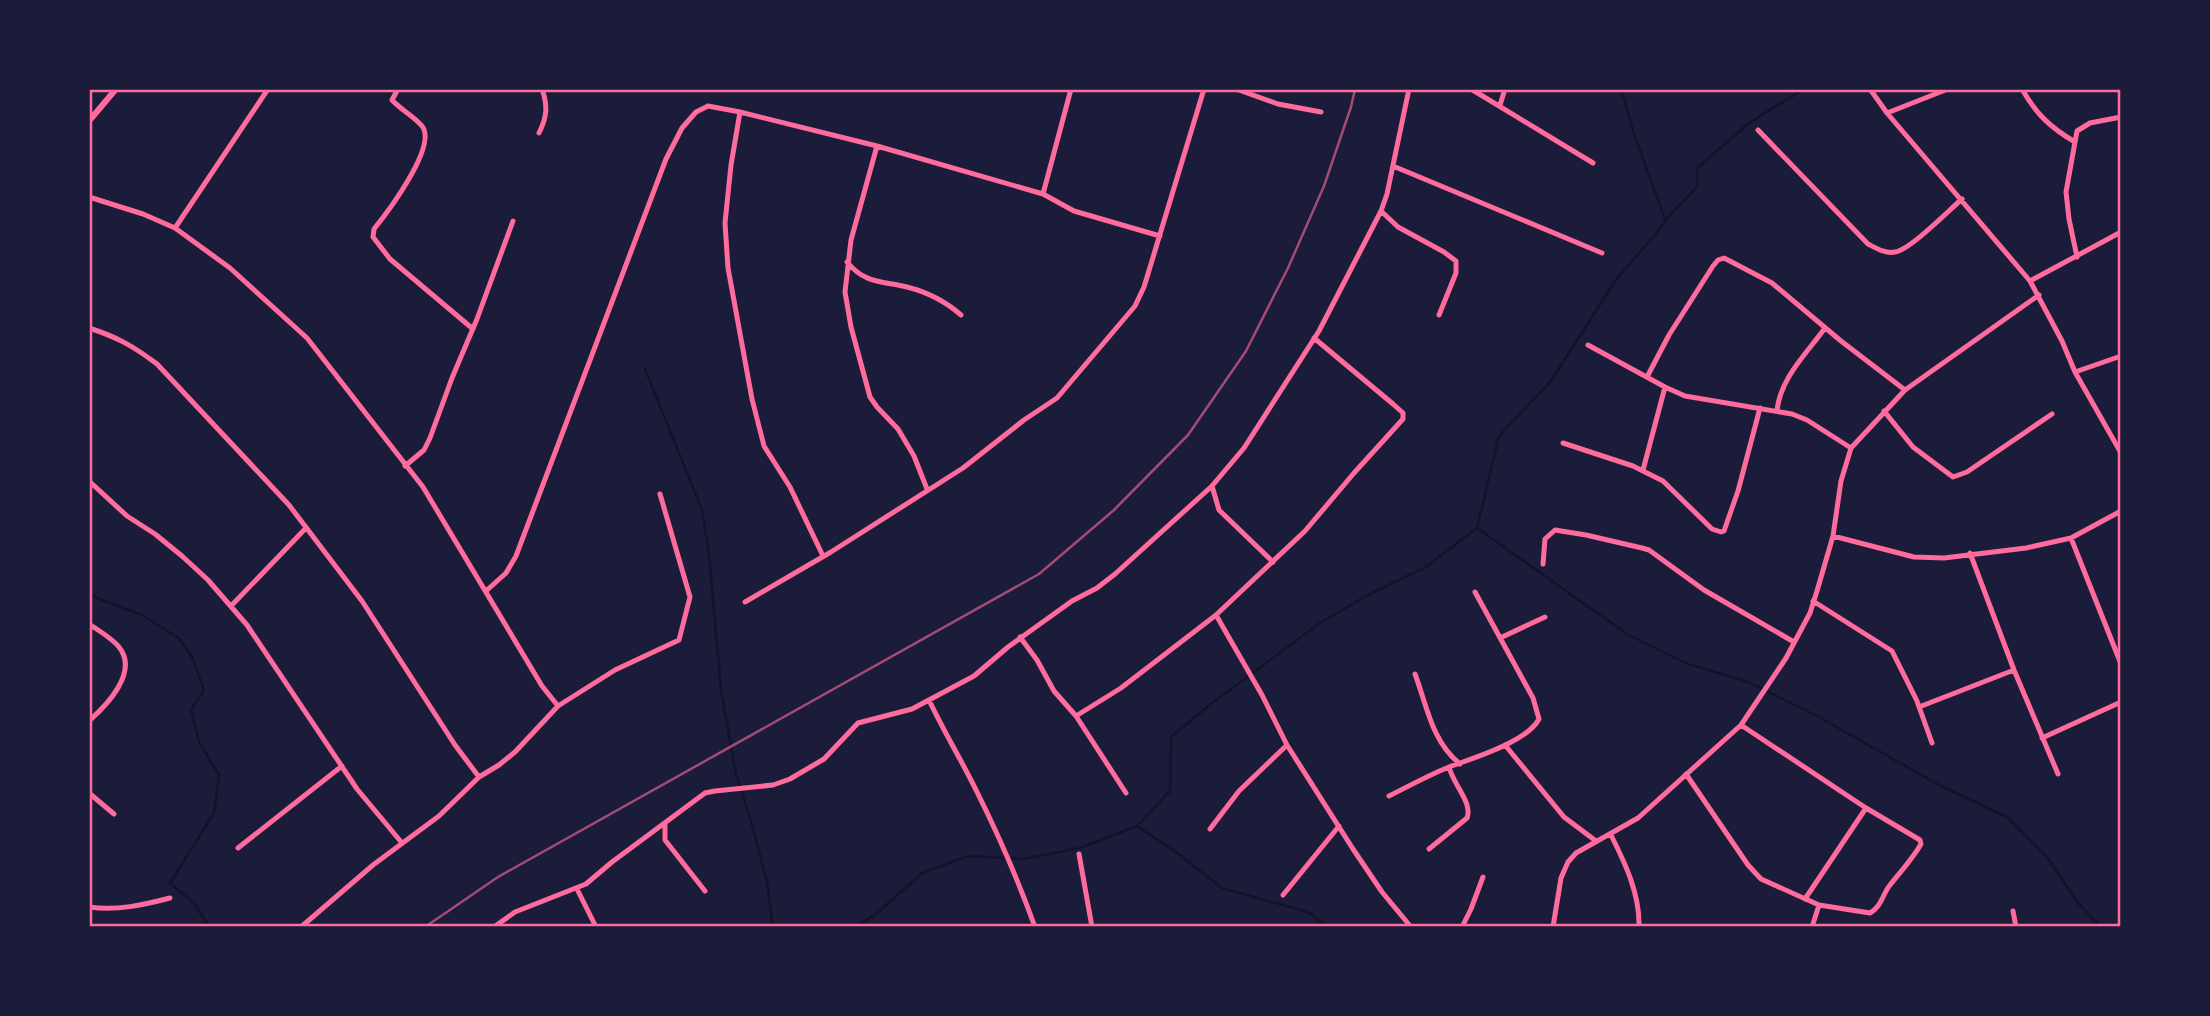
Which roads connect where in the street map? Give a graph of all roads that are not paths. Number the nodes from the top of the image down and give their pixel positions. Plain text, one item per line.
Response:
1 (116, 89) edge
2 (268, 89) edge
3 (398, 89) edge
4 (542, 89) edge
5 (1071, 89) edge
6 (1204, 89) edge
7 (1236, 89) edge
8 (1409, 89) edge
9 (1471, 89) edge
10 (1506, 89) edge
11 (1870, 89) edge
12 (1948, 89) edge
13 (2022, 89) edge
14 (1500, 106) junction
15 (740, 112) junction
16 (1321, 112) dead end
17 (1887, 113) junction
18 (2121, 117) edge
19 (89, 121) edge
20 (1758, 130) dead end
21 (538, 133) dead end
22 (2075, 142) junction
23 (877, 146) junction
24 (1593, 163) dead end
25 (1393, 166) junction
26 (1043, 194) junction
27 (89, 197) edge
28 (1962, 199) junction
29 (1381, 211) junction
30 (513, 221) dead end
31 (175, 228) junction
32 (2121, 232) edge
33 (1160, 236) junction
34 (1602, 253) dead end
35 (2077, 257) junction
36 (847, 262) junction
37 (2031, 281) junction
38 (2039, 295) junction
39 (961, 315) dead end
40 (1439, 315) dead end
41 (89, 328) edge
42 (1825, 328) junction
43 (473, 329) junction
44 (1314, 338) junction
45 (1588, 345) dead end
46 (2121, 356) edge
47 (2075, 372) junction
48 (1647, 377) junction
49 (1665, 387) junction
50 (1905, 390) junction
51 (1760, 408) junction
52 (1777, 411) junction
53 (1884, 411) junction
54 (2052, 414) dead end
55 (1563, 443) dead end
56 (1851, 448) junction
57 (2121, 453) edge
58 (405, 466) junction
59 (1643, 470) junction
60 (89, 481) edge
61 (1212, 486) junction
62 (927, 489) junction
63 (660, 494) dead end
64 (2121, 511) edge
65 (306, 528) junction
66 (1833, 536) junction
67 (2071, 538) junction
68 (1970, 553) junction
69 (823, 556) junction
70 (1273, 562) junction
71 (1543, 564) dead end
72 (486, 591) junction
73 (1475, 592) dead end
74 (1814, 601) junction
75 (745, 602) dead end
76 (231, 607) junction
77 (1216, 615) junction
78 (1545, 617) dead end
79 (89, 624) edge
80 (1020, 637) junction
81 (1500, 638) junction
82 (1794, 642) junction
83 (2121, 664) edge
84 (2014, 670) junction
85 (1415, 674) dead end
86 (929, 700) junction
87 (2121, 702) edge
88 (558, 706) junction
89 (1919, 706) junction
90 (1076, 716) junction
91 (89, 721) edge
92 (1741, 725) junction
93 (2042, 738) junction
94 (1932, 743) dead end
95 (1287, 745) junction
96 (1505, 745) junction
97 (1460, 764) junction
98 (342, 766) junction
99 (1449, 767) junction
100 (1686, 774) junction
101 (2058, 774) dead end
102 (479, 777) junction
103 (89, 793) edge
104 (1126, 793) dead end
105 (1389, 796) dead end
106 (1866, 808) junction
107 (114, 814) dead end
108 (665, 824) junction
109 (1339, 826) junction
110 (1210, 829) dead end
111 (1611, 835) junction
112 (1596, 841) junction
113 (401, 843) junction
114 (238, 848) dead end
115 (1429, 849) dead end
116 (1079, 854) dead end
117 (1483, 877) dead end
118 (577, 888) junction
119 (705, 891) dead end
120 (1283, 895) dead end
121 (170, 898) dead end
122 (1805, 899) junction
123 (1819, 905) junction
124 (89, 907) edge
125 (2013, 911) dead end
126 (301, 927) edge
127 (494, 927) edge
128 (596, 927) edge
129 (1035, 927) edge
130 (1092, 927) edge
131 (1411, 927) edge
132 (1462, 927) edge
133 (1553, 927) edge
134 (1640, 927) edge
135 (1812, 927) edge
136 (2016, 927) edge

1 - 19 street
2 - 31 street
3 - 43 street
4 - 21 street
5 - 26 street
6 - 33 street
7 - 16 street
8 - 25 street
9 - 14 street
10 - 14 street
11 - 17 street
12 - 17 street
13 - 22 street
14 - 24 street
15 - 23 street
15 - 69 street
15 - 72 street
17 - 28 street
18 - 22 street
20 - 28 street
22 - 35 street
23 - 26 street
23 - 36 street
25 - 29 street
25 - 34 street
26 - 33 street
27 - 31 street
28 - 37 street
29 - 40 street
29 - 44 street
30 - 43 street
31 - 58 street
32 - 35 street
33 - 62 street
35 - 37 street
36 - 39 street
36 - 62 street
37 - 38 street
38 - 47 street
38 - 50 street
41 - 65 street
42 - 48 street
42 - 50 street
42 - 52 street
43 - 58 street
44 - 61 street
44 - 70 street
45 - 48 street
46 - 47 street
47 - 57 street
48 - 49 street
49 - 51 street
49 - 59 street
50 - 53 street
51 - 52 street
51 - 59 street
52 - 56 street
53 - 54 street
53 - 56 street
55 - 59 street
56 - 66 street
58 - 72 street
60 - 76 street
61 - 70 street
61 - 80 street
62 - 69 street
63 - 88 street
64 - 67 street
65 - 76 street
65 - 102 street
66 - 68 street
66 - 74 street
67 - 68 street
67 - 83 street
68 - 84 street
69 - 75 street
70 - 77 street
71 - 82 street
72 - 88 street
73 - 81 street
74 - 82 street
74 - 89 street
76 - 98 street
77 - 90 street
77 - 95 street
78 - 81 street
79 - 91 street
80 - 86 street
80 - 90 street
81 - 96 street
82 - 92 street
84 - 89 street
84 - 93 street
85 - 97 street
86 - 108 street
86 - 129 street
87 - 93 street
88 - 102 street
89 - 94 street
90 - 104 street
92 - 100 street
92 - 106 street
93 - 101 street
95 - 109 street
95 - 110 street
96 - 97 street
96 - 112 street
97 - 99 street
98 - 113 street
98 - 114 street
99 - 105 street
99 - 115 street
100 - 111 street
100 - 122 street
102 - 113 street
103 - 107 street
106 - 122 street
106 - 123 street
108 - 118 street
108 - 119 street
109 - 120 street
109 - 131 street
111 - 112 street
111 - 134 street
112 - 133 street
113 - 126 street
116 - 130 street
117 - 132 street
118 - 127 street
118 - 128 street
121 - 124 street
122 - 123 street
123 - 135 street
125 - 136 street

